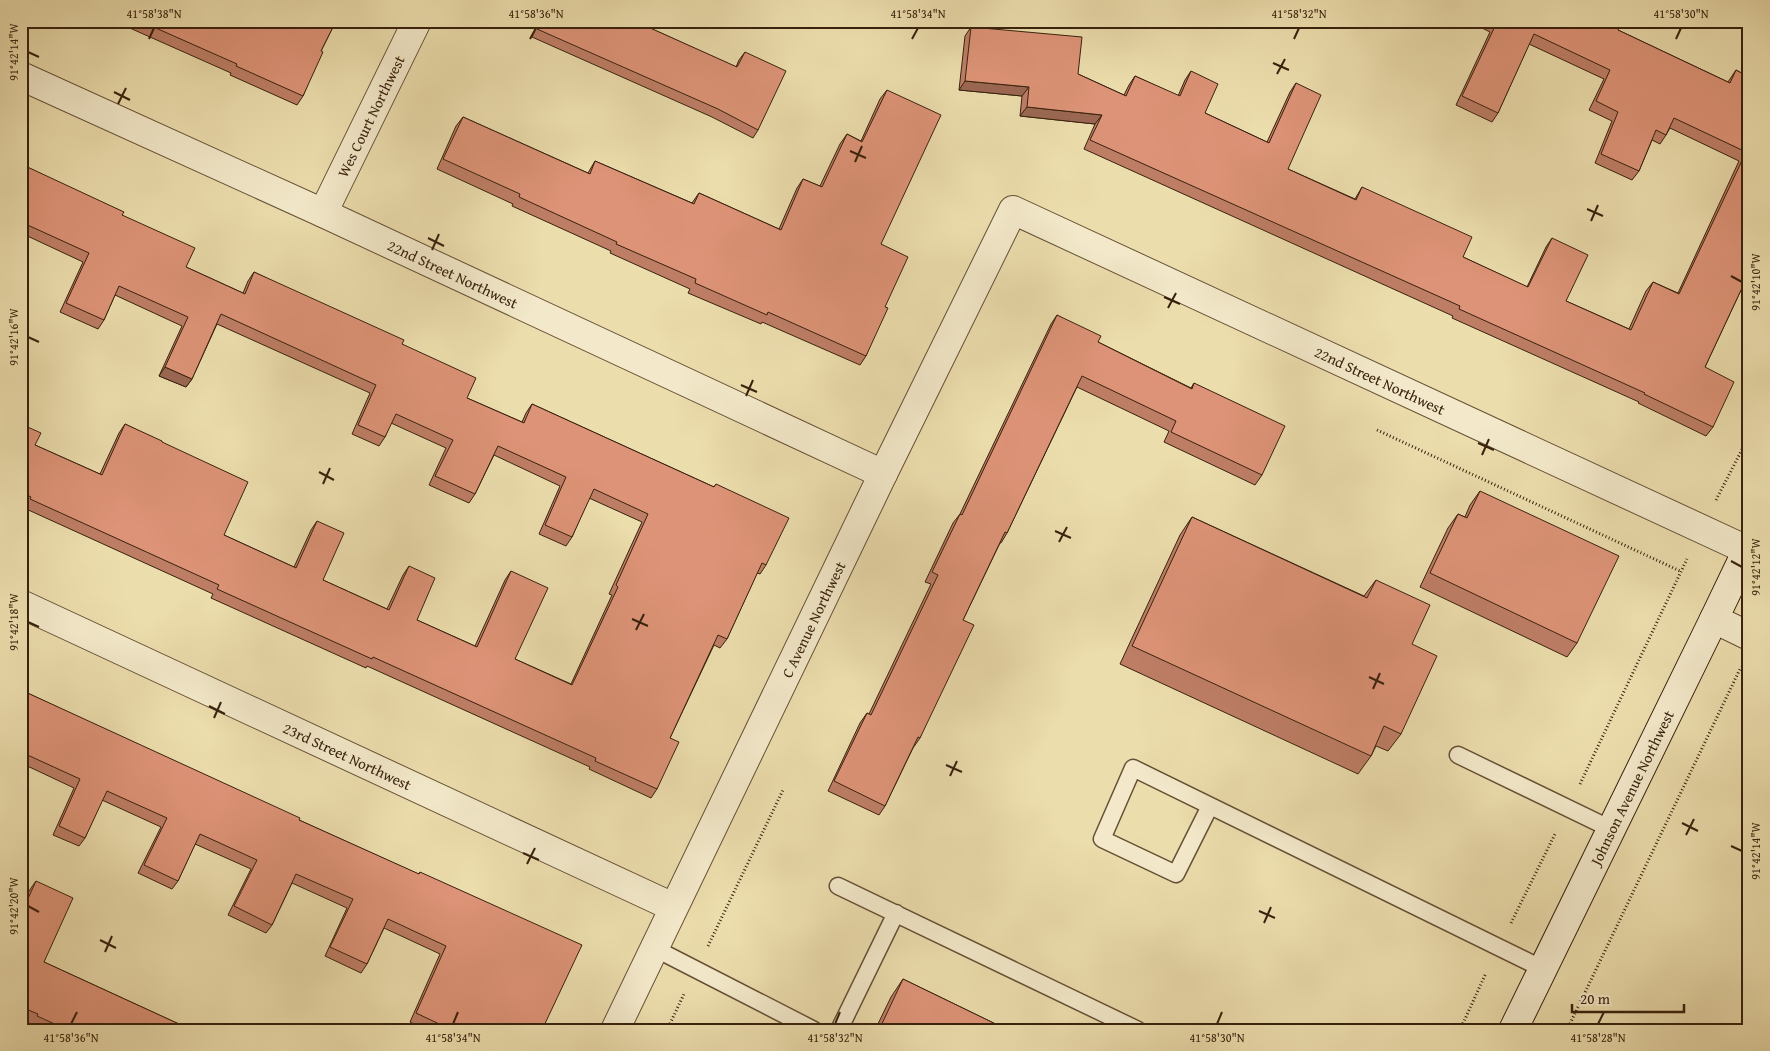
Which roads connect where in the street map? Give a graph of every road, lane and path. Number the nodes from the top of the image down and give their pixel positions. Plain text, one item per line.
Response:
1 (417, 21) edge
2 (21, 76) edge
3 (1013, 210) joint
4 (323, 212) junction
5 (1378, 430) dead end
6 (1749, 436) edge
7 (883, 474) junction
8 (1702, 529) junction
9 (1748, 548) edge
10 (1680, 571) junction
11 (21, 604) edge
12 (1714, 619) junction
13 (1747, 647) edge
14 (1458, 755) dead end
15 (783, 790) dead end
16 (1210, 806) junction
17 (1568, 808) junction
18 (1611, 829) junction
19 (838, 886) dead end
20 (673, 907) junction
21 (896, 913) junction
22 (1499, 947) junction
23 (654, 948) junction
24 (1543, 969) junction
25 (696, 970) junction
26 (615, 1030) edge
27 (667, 1030) edge
28 (814, 1030) edge
29 (839, 1030) edge
30 (1138, 1030) edge
31 (1460, 1030) edge
32 (1513, 1030) edge
33 (1567, 1030) edge

1 - 4 street, Wes Court Northwest
2 - 4 street, 22nd Street Northwest
3 - 7 street, C Avenue Northwest
3 - 8 street, 22nd Street Northwest
4 - 7 street, 22nd Street Northwest
5 - 10 path
6 - 8 path
7 - 20 street, C Avenue Northwest
8 - 9 street, 22nd Street Northwest
8 - 10 path
9 - 12 street, Johnson Avenue Northwest
10 - 17 path
11 - 20 street, 23rd Street Northwest
12 - 13 street
12 - 18 street, Johnson Avenue Northwest
13 - 33 path
14 - 17 lane
15 - 25 path
16 - 16 lane
16 - 22 lane
17 - 18 lane
17 - 22 path
18 - 24 street, Johnson Avenue Northwest
19 - 21 lane
20 - 23 street, C Avenue Northwest
21 - 29 lane
21 - 30 lane
22 - 24 lane
22 - 31 path
23 - 25 lane
23 - 26 street, C Avenue Northwest
24 - 32 street, Johnson Avenue Northwest
25 - 27 path
25 - 28 lane

